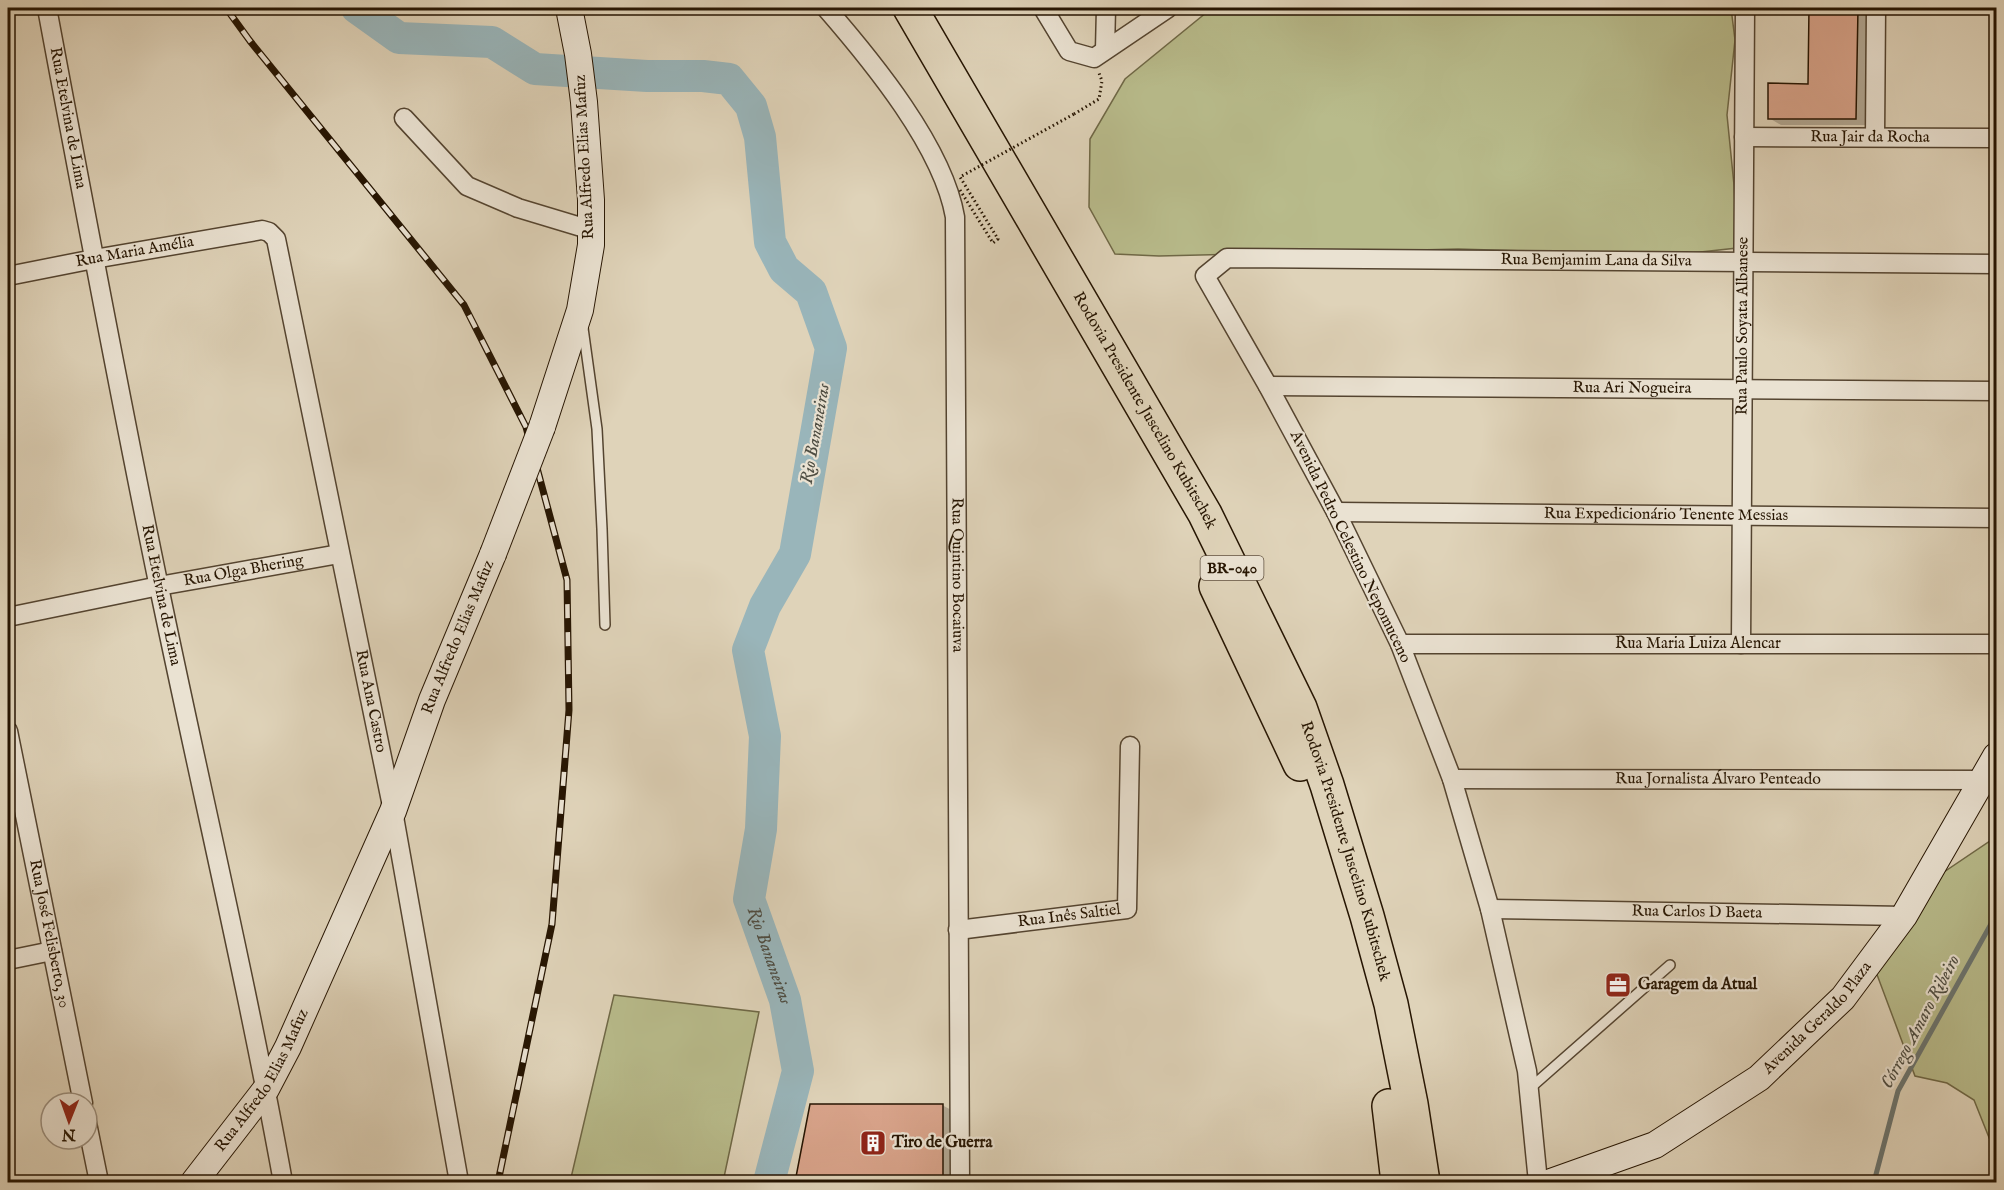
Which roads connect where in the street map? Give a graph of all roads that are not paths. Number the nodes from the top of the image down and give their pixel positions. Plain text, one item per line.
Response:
1 (47, 8) edge
2 (569, 8) edge
3 (585, 8) edge
4 (826, 8) edge
5 (889, 8) edge
6 (909, 8) edge
7 (1043, 8) edge
8 (1106, 8) edge
9 (1168, 8) edge
10 (1745, 8) edge
11 (1876, 8) edge
12 (578, 53) junction
13 (1100, 54) junction
14 (404, 118) dead end
15 (1744, 136) junction
16 (1875, 137) junction
17 (1996, 138) edge
18 (262, 230) joint
19 (591, 230) junction
20 (94, 259) junction
21 (1743, 262) junction
22 (1996, 264) edge
23 (8, 276) edge
24 (1205, 276) joint
25 (580, 310) junction
26 (1268, 386) junction
27 (1742, 389) junction
28 (1996, 391) edge
29 (1336, 512) junction
30 (1742, 516) junction
31 (1996, 518) edge
32 (339, 554) junction
33 (159, 586) junction
34 (8, 616) edge
35 (605, 625) dead end
36 (1400, 644) junction
37 (1741, 644) junction
38 (1996, 644) edge
39 (8, 731) edge
40 (1130, 746) dead end
41 (1996, 756) edge
42 (1452, 779) junction
43 (1983, 780) junction
44 (393, 812) junction
45 (1490, 909) junction
46 (1904, 916) junction
47 (958, 930) junction
48 (52, 951) junction
49 (8, 960) edge
50 (1670, 965) dead end
51 (266, 1089) junction
52 (1528, 1090) junction
53 (81, 1091) edge
54 (93, 1151) edge
55 (99, 1182) edge
56 (194, 1182) edge
57 (283, 1182) edge
58 (459, 1182) edge
59 (960, 1182) edge
60 (1398, 1182) edge
61 (1423, 1182) edge
62 (1538, 1182) edge
63 (1551, 1182) edge

1 - 20 street, Rua Etelvina de Lima
2 - 12 street, Rua Alfredo Elias Mafuz
3 - 12 street, Rua Alfredo Elias Mafuz
4 - 47 street, Rua Quintino Bocaiuva
5 - 60 highway, Rodovia Presidente Juscelino Kubitschek / BR-040
6 - 61 highway, Rodovia Presidente Juscelino Kubitschek / BR-040
7 - 13 street
8 - 13 street
9 - 13 street
10 - 15 street, Rua Paulo Soyata Albanese
11 - 16 street
12 - 19 street, Rua Alfredo Elias Mafuz
14 - 19 street
15 - 16 street, Rua Jair da Rocha
15 - 21 street, Rua Paulo Soyata Albanese
16 - 17 street, Rua Jair da Rocha
18 - 20 street, Rua Maria Amélia
18 - 32 street, Rua Ana Castro
19 - 25 street, Rua Alfredo Elias Mafuz
20 - 23 street, Rua Maria Amélia
20 - 33 street, Rua Etelvina de Lima
21 - 22 street, Rua Bemjamim Lana da Silva
21 - 24 street, Rua Bemjamim Lana da Silva
21 - 27 street, Rua Paulo Soyata Albanese
24 - 26 street, Avenida Pedro Celestino Nepomuceno
25 - 35 lane
25 - 44 street, Rua Alfredo Elias Mafuz, bridge
26 - 27 street, Rua Ari Nogueira
26 - 29 street, Avenida Pedro Celestino Nepomuceno
27 - 28 street, Rua Ari Nogueira
27 - 30 street, Rua Paulo Soyata Albanese
29 - 30 street, Rua Expedicionário Tenente Messias
29 - 36 street, Avenida Pedro Celestino Nepomuceno
30 - 31 street, Rua Expedicionário Tenente Messias
30 - 37 street, Rua Paulo Soyata Albanese
32 - 33 street, Rua Olga Bhering
32 - 44 street, Rua Ana Castro
33 - 34 street, Rua Olga Bhering
33 - 51 street, Rua Etelvina de Lima
36 - 37 street, Rua Maria Luiza Alencar
36 - 42 street, Avenida Pedro Celestino Nepomuceno
37 - 38 street, Rua Maria Luiza Alencar
39 - 48 street, Rua José Felisberto, 30
40 - 47 street, Rua Inês Saltiel
41 - 43 street, Avenida Geraldo Plaza
42 - 43 street, Rua Jornalista Álvaro Penteado
42 - 45 street, Avenida Pedro Celestino Nepomuceno
43 - 46 street, Avenida Geraldo Plaza
44 - 51 street, Rua Alfredo Elias Mafuz
44 - 58 street, Rua Ana Castro
45 - 46 street, Rua Carlos D Baeta
45 - 52 street, Avenida Pedro Celestino Nepomuceno
46 - 63 street, Avenida Geraldo Plaza
47 - 59 street, Rua Quintino Bocaiuva
48 - 49 street
48 - 53 street, Rua José Felisberto, 30
50 - 52 lane
51 - 56 street, Rua Alfredo Elias Mafuz
51 - 57 street, Rua Etelvina de Lima
52 - 62 street, Avenida Pedro Celestino Nepomuceno
54 - 55 street

